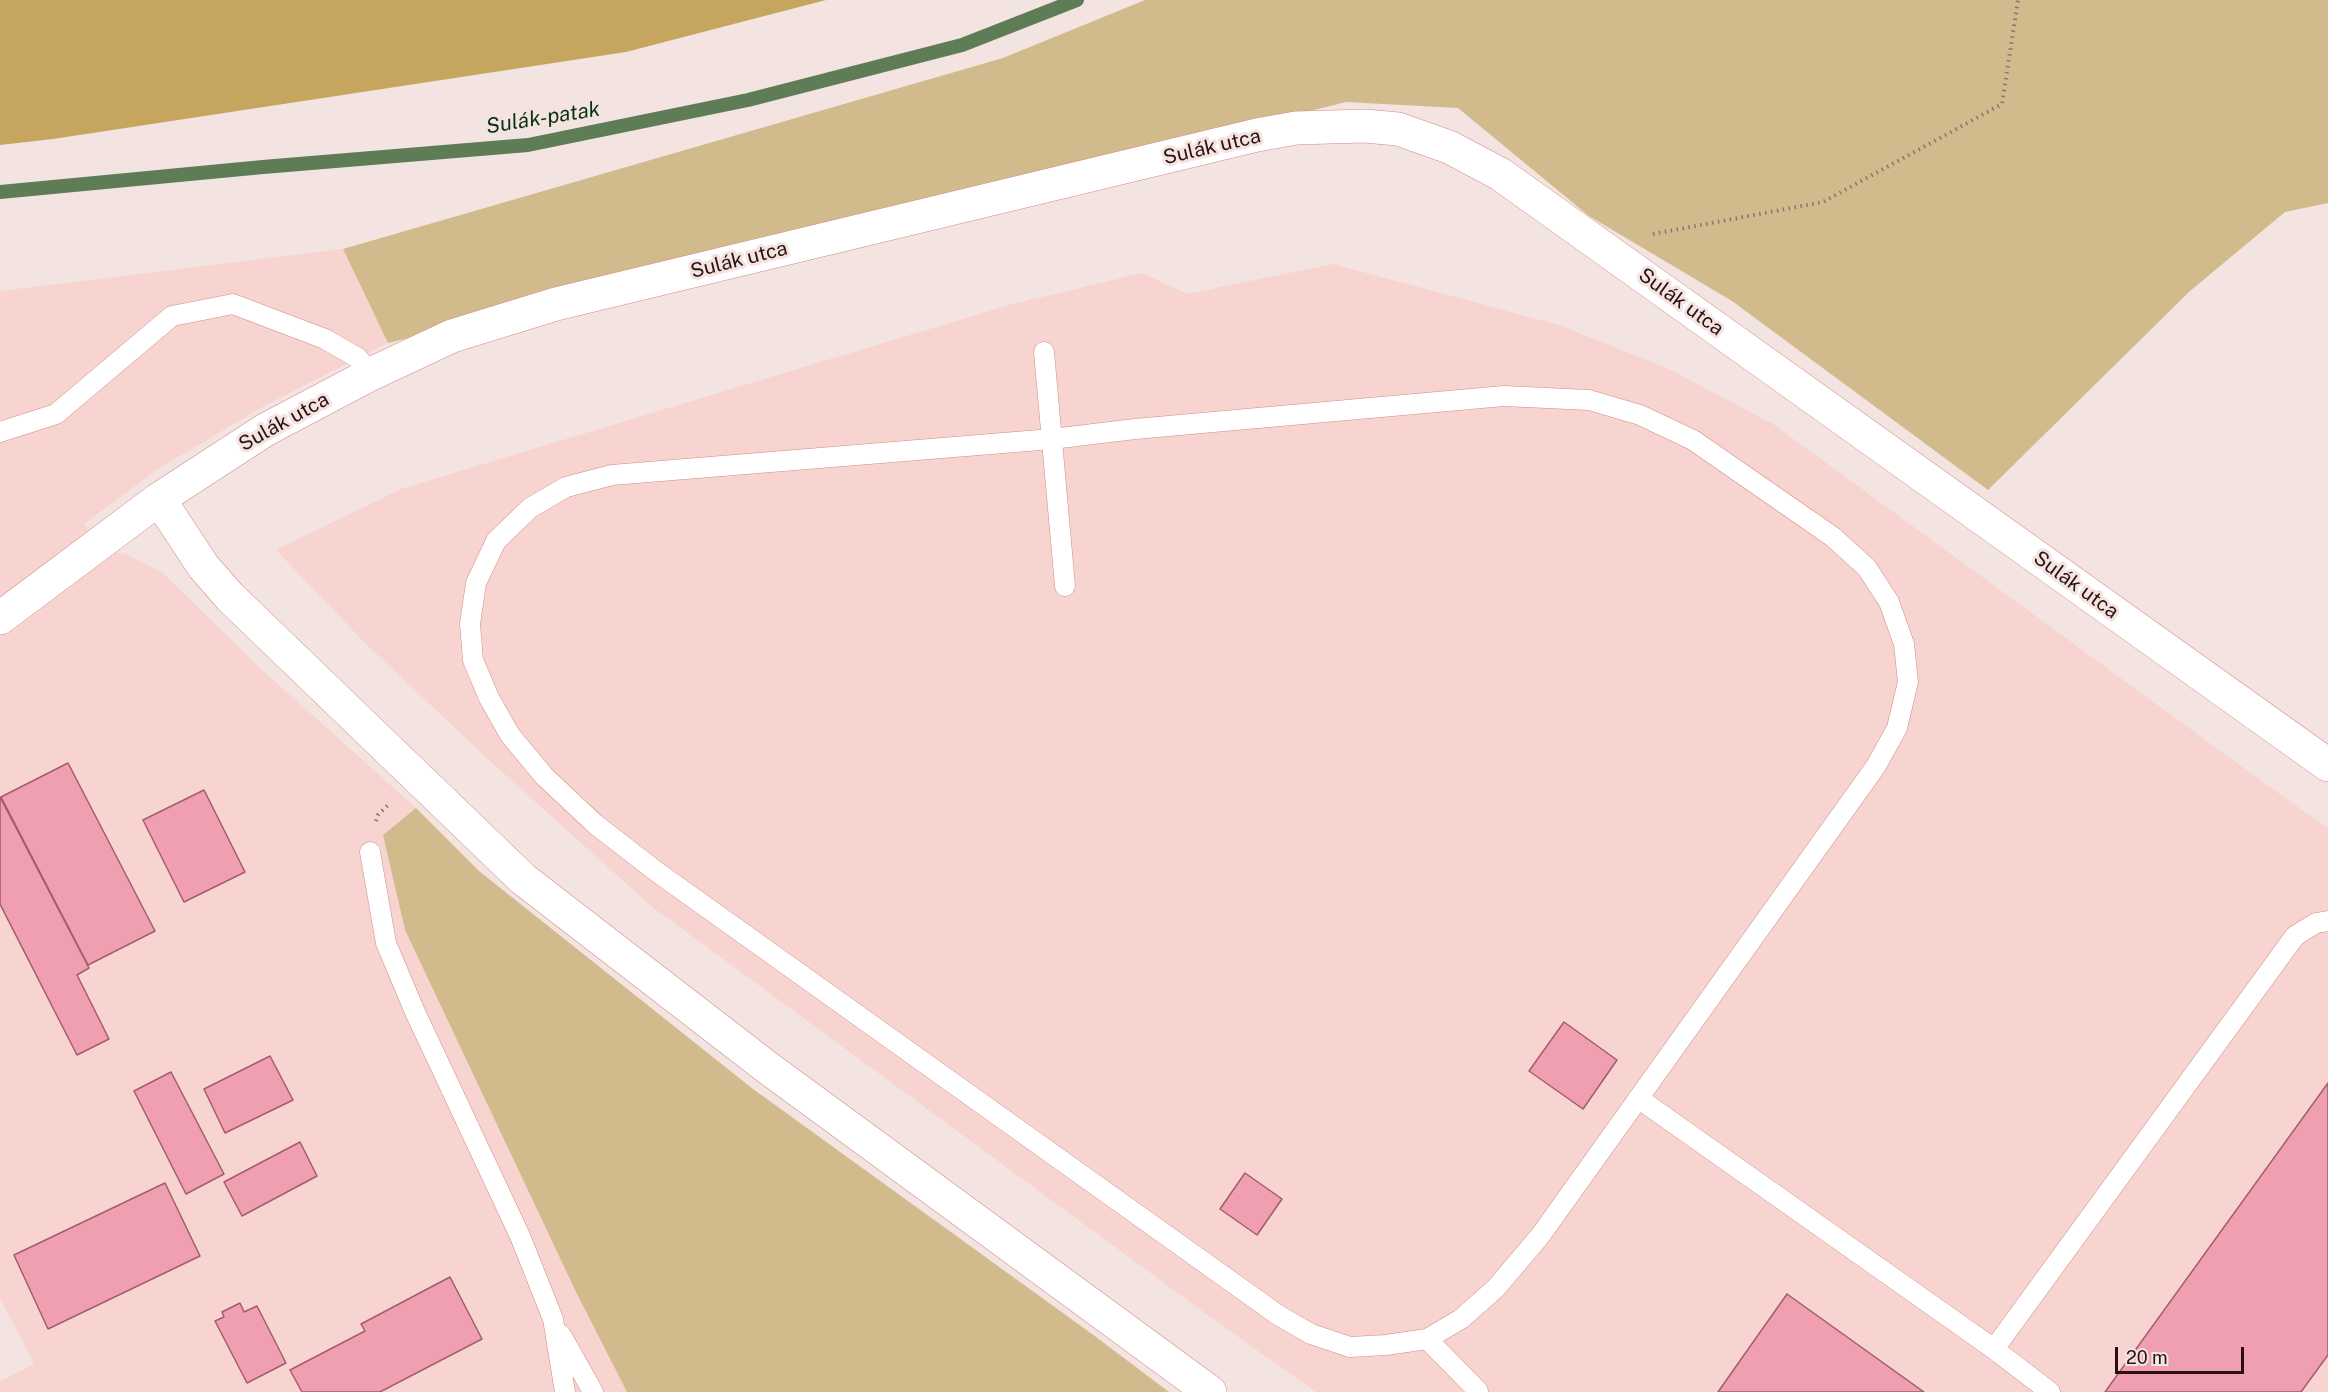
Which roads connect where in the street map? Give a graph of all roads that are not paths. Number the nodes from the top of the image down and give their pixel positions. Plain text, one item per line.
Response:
1 (1044, 352) dead end
2 (371, 374) junction
3 (0, 432) edge
4 (1052, 439) junction
5 (159, 499) junction
6 (1065, 586) dead end
7 (0, 618) edge
8 (2328, 765) edge
9 (369, 852) road end
10 (2328, 921) edge
11 (1638, 1098) junction
12 (553, 1319) junction
13 (1427, 1339) junction
14 (1994, 1349) junction
15 (1478, 1391) edge
16 (565, 1392) edge
17 (593, 1392) edge
18 (1210, 1392) edge
19 (2050, 1392) edge

1 - 4 lane
2 - 3 lane
2 - 5 street, Sulák utca
2 - 8 street, Sulák utca
4 - 6 lane
4 - 11 lane
4 - 13 lane
5 - 7 street, Sulák utca
5 - 18 street
9 - 12 lane
10 - 14 lane
11 - 13 lane
11 - 14 lane
12 - 16 lane
12 - 17 lane
13 - 15 lane
14 - 19 lane

